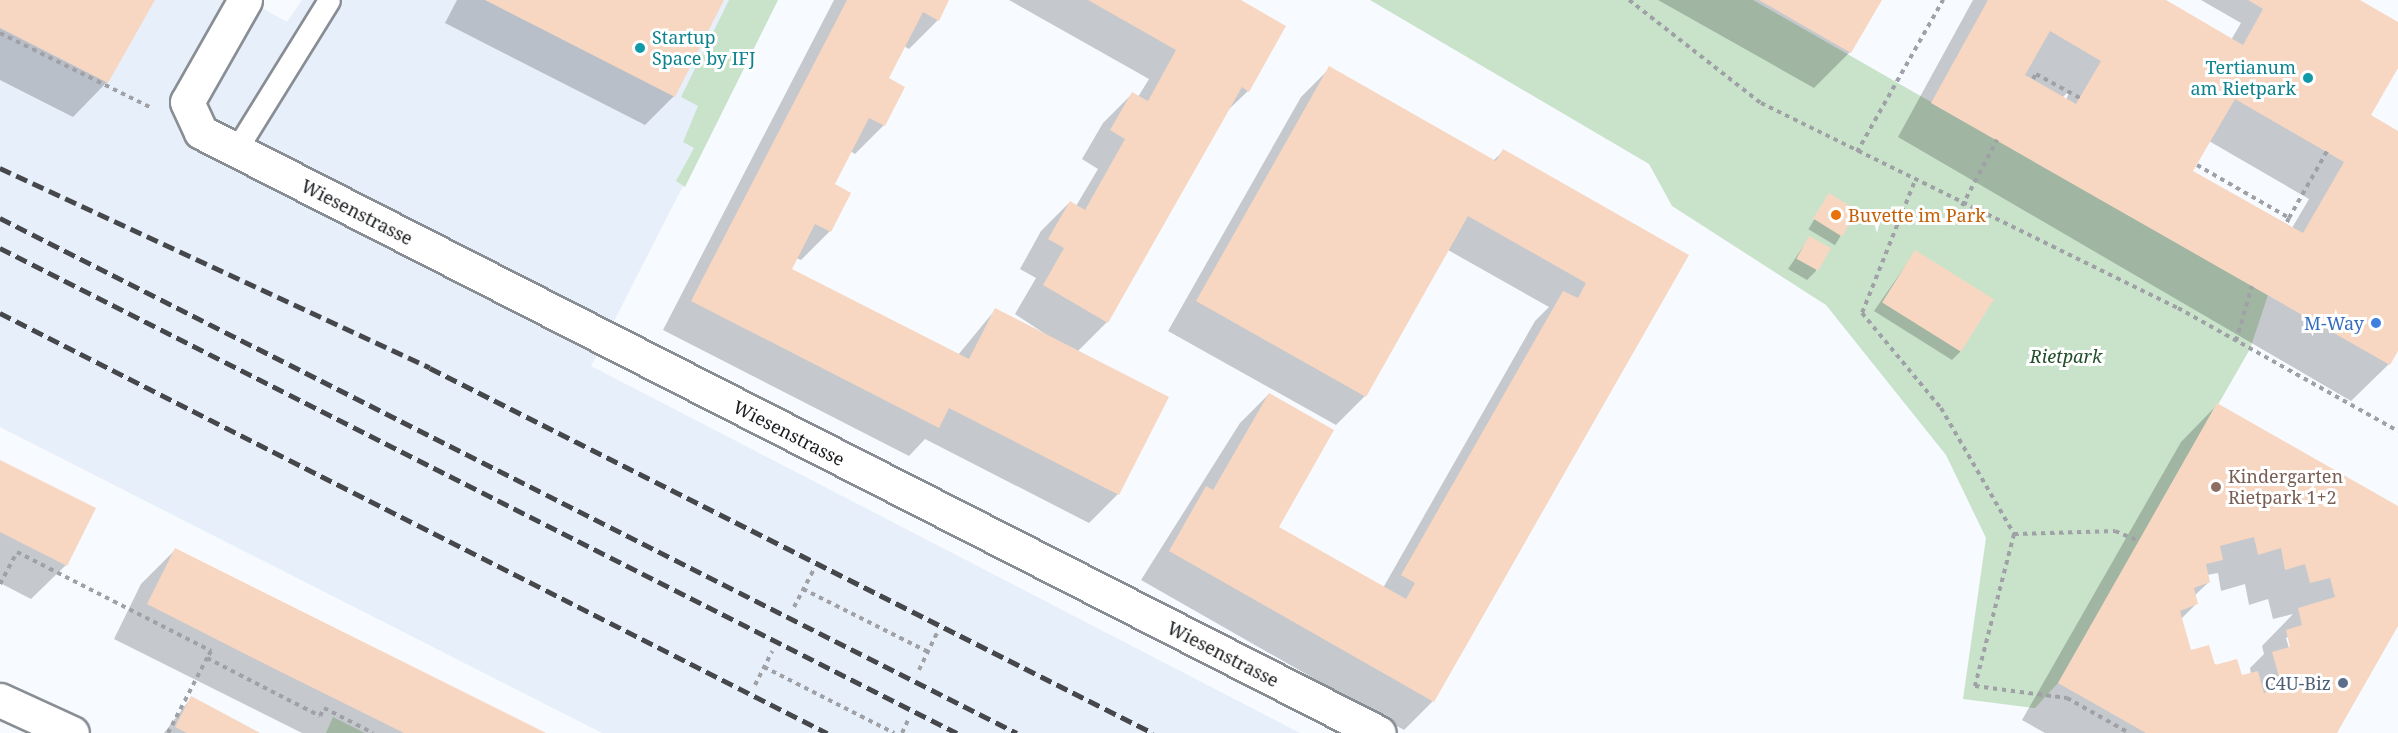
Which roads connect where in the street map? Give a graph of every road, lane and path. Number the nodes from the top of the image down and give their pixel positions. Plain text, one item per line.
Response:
1 (245, 0) edge
2 (329, 0) edge
3 (1629, 0) edge
4 (1943, 0) edge
5 (0, 33) edge
6 (2033, 79) dead end
7 (2080, 98) dead end
8 (201, 132) junction
9 (1997, 140) dead end
10 (236, 150) junction
11 (2327, 151) dead end
12 (1857, 152) junction
13 (2197, 165) dead end
14 (1914, 183) junction
15 (1962, 206) junction
16 (2289, 218) junction
17 (2286, 224) dead end
18 (2252, 286) dead end
19 (2236, 341) junction
20 (2398, 431) edge
21 (2014, 534) junction
22 (2139, 541) dead end
23 (813, 571) dead end
24 (0, 584) edge
25 (803, 589) junction
26 (794, 607) dead end
27 (937, 633) dead end
28 (772, 651) dead end
29 (928, 652) junction
30 (207, 658) junction
31 (764, 667) junction
32 (918, 670) dead end
33 (755, 685) dead end
34 (0, 700) edge
35 (908, 720) dead end
36 (72, 733) edge
37 (168, 733) edge
38 (373, 733) edge
39 (894, 733) edge
40 (902, 733) edge
41 (1379, 733) edge
42 (2128, 733) edge

1 - 8 street
2 - 10 lane
3 - 12 path
4 - 12 path
5 - 8 path
6 - 7 path
8 - 10 street, Wiesenstrasse
9 - 15 path
10 - 41 street, Wiesenstrasse
11 - 16 path
12 - 14 path
13 - 16 path
14 - 15 path
14 - 21 path
15 - 19 path
16 - 17 path
18 - 19 path
19 - 20 path
21 - 22 path
21 - 42 path
23 - 25 path
24 - 30 path
25 - 26 path
25 - 29 path
27 - 29 path
28 - 31 path
29 - 32 path
30 - 37 path
30 - 38 path
31 - 33 path
31 - 39 path
34 - 36 street
35 - 40 path

